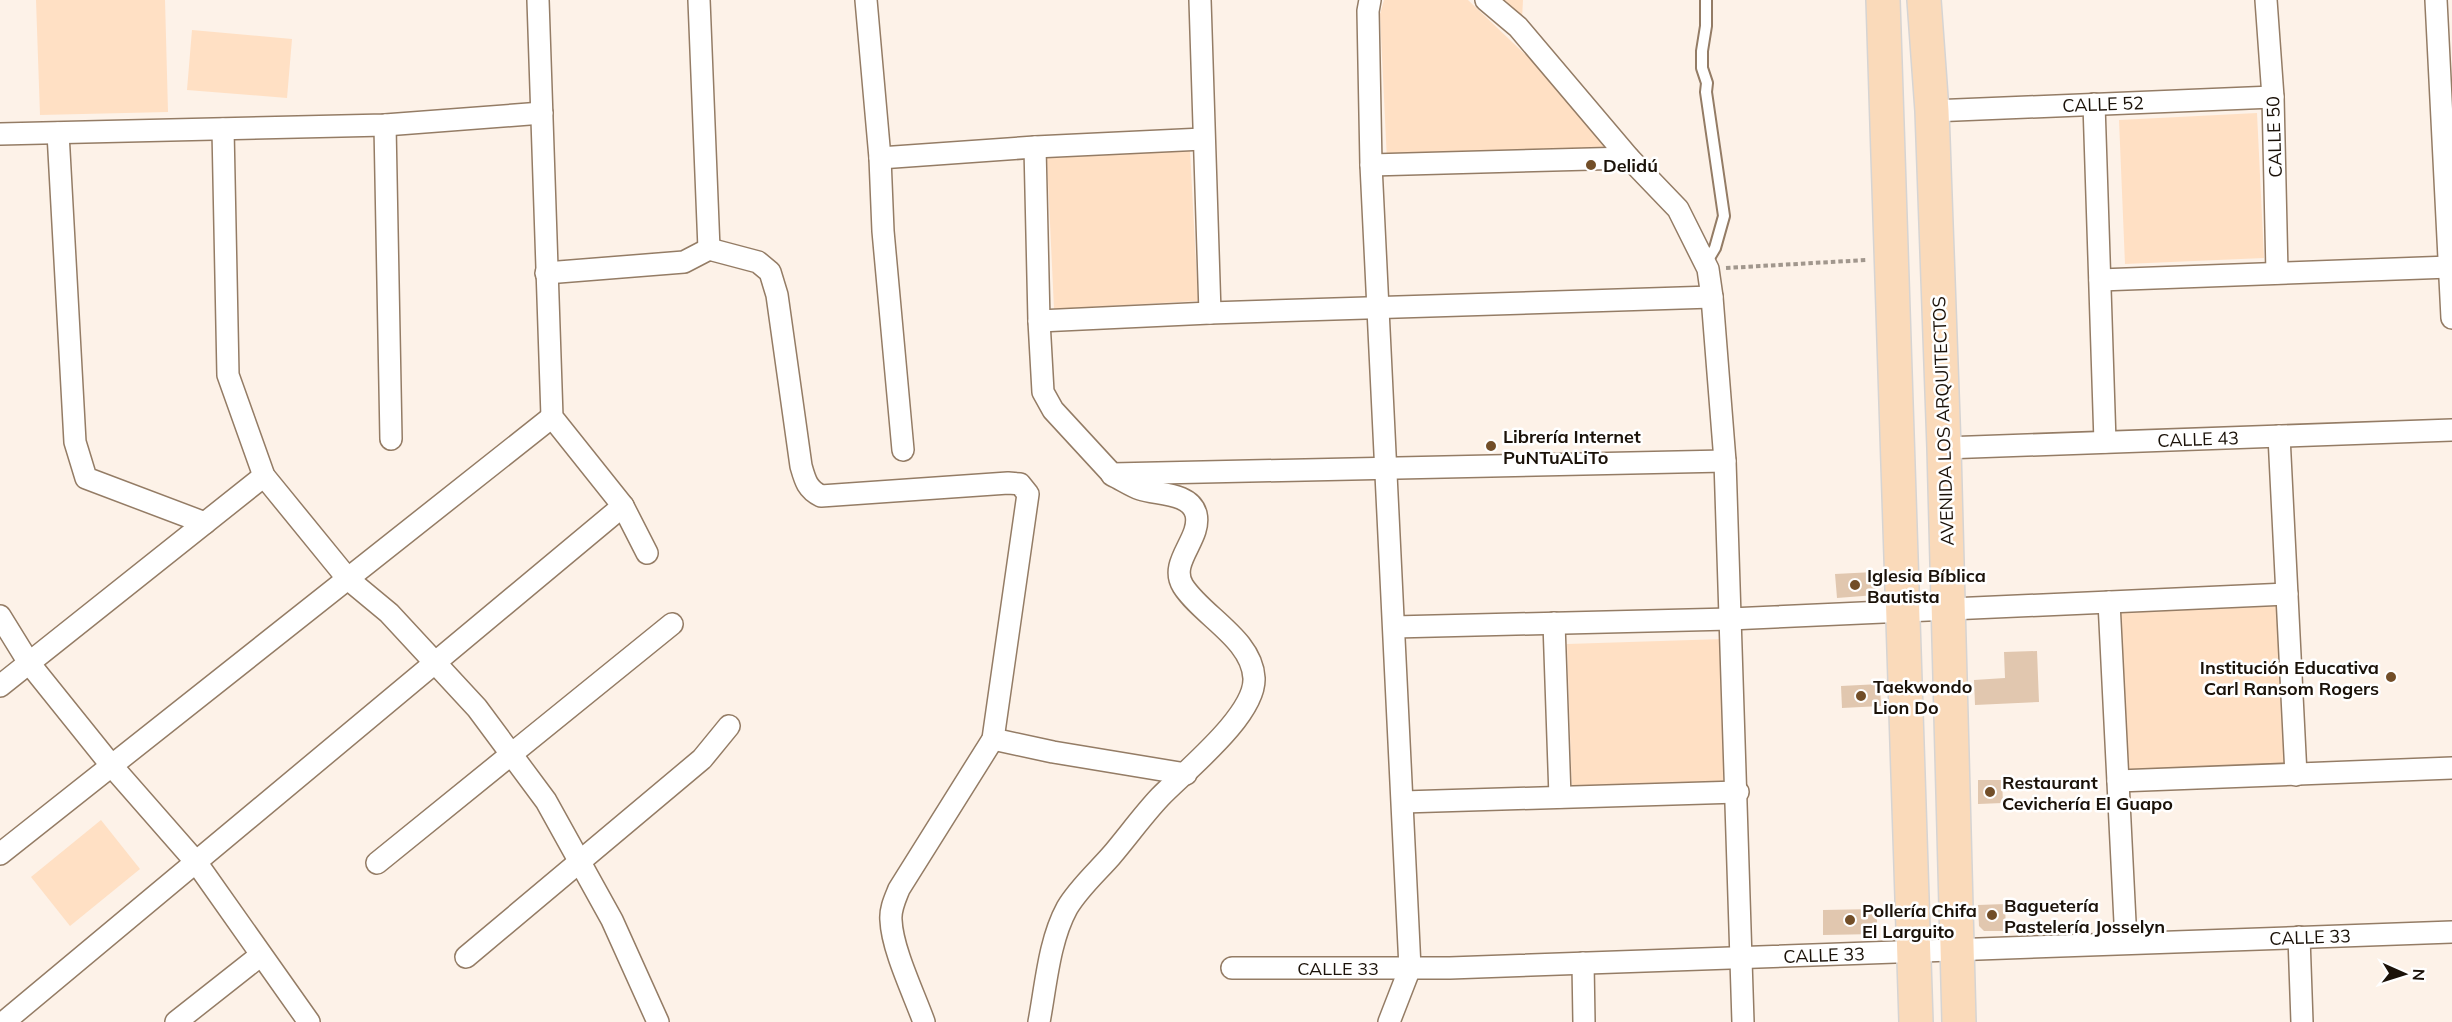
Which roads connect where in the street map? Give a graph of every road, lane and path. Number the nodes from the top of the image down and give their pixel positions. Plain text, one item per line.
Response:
1 (538, 0) edge
2 (699, 0) edge
3 (866, 0) edge
4 (1200, 0) edge
5 (1370, 0) edge
6 (1486, 0) edge
7 (1706, 0) edge
8 (1883, 0) edge
9 (1924, 0) edge
10 (2266, 0) edge
11 (2436, 0) edge
12 (2273, 97) junction
13 (2094, 104) junction
14 (1932, 111) junction
15 (542, 113) junction
16 (385, 124) junction
17 (223, 129) junction
18 (58, 133) junction
19 (0, 134) edge
20 (1203, 139) junction
21 (1035, 147) junction
22 (880, 158) junction
23 (1629, 158) junction
24 (1371, 165) junction
25 (709, 249) junction
26 (1892, 258) junction
27 (1706, 266) junction
28 (2450, 267) junction
29 (546, 273) junction
30 (2277, 273) junction
31 (2100, 280) junction
32 (1712, 297) junction
33 (1378, 308) junction
34 (1210, 313) junction
35 (2452, 318) edge
36 (1039, 321) junction
37 (552, 417) junction
38 (2452, 430) edge
39 (2279, 436) junction
40 (392, 439) dead end
41 (2105, 442) junction
42 (1944, 448) junction
43 (903, 450) dead end
44 (1725, 461) junction
45 (1386, 468) junction
46 (1112, 474) junction
47 (264, 476) junction
48 (623, 506) junction
49 (205, 523) junction
50 (647, 553) dead end
51 (348, 579) junction
52 (2287, 594) junction
53 (2109, 603) junction
54 (1903, 610) junction
55 (1948, 610) junction
56 (0, 616) edge
57 (1730, 619) junction
58 (1554, 623) junction
59 (672, 624) dead end
60 (1394, 627) junction
61 (29, 663) junction
62 (435, 663) junction
63 (0, 686) edge
64 (729, 726) dead end
65 (993, 739) junction
66 (511, 754) junction
67 (111, 765) junction
68 (2452, 768) edge
69 (1186, 774) junction
70 (2296, 775) junction
71 (2118, 782) junction
72 (1737, 792) junction
73 (1560, 797) junction
74 (1403, 802) junction
75 (0, 854) edge
76 (196, 862) junction
77 (580, 862) junction
78 (377, 863) dead end
79 (2452, 932) edge
80 (2299, 937) junction
81 (2126, 942) junction
82 (1957, 949) junction
83 (1914, 952) junction
84 (261, 955) junction
85 (466, 957) dead end
86 (1742, 958) junction
87 (1583, 963) junction
88 (1232, 968) dead end
89 (1410, 968) junction
90 (4, 1022) edge
91 (176, 1022) edge
92 (309, 1022) edge
93 (658, 1022) edge
94 (924, 1022) edge
95 (1039, 1022) edge
96 (1389, 1022) edge
97 (1584, 1022) edge
98 (1743, 1022) edge
99 (1916, 1022) edge
100 (1959, 1022) edge
101 (2302, 1022) edge

1 - 15 street
2 - 25 street
3 - 22 street
4 - 20 street
5 - 24 street
6 - 23 street
7 - 27 lane
8 - 26 main road
9 - 14 main road, AVENIDA LOS ARQUITECTOS
10 - 12 street, CALLE 50
11 - 28 street
12 - 13 street, CALLE 52
12 - 30 street, CALLE 50
13 - 14 street, CALLE 52
13 - 31 street
14 - 42 main road, AVENIDA LOS ARQUITECTOS
15 - 16 street
15 - 29 street
16 - 17 street
16 - 40 street
17 - 18 street
17 - 47 street
18 - 19 street
18 - 49 street
20 - 21 street
20 - 34 street
21 - 22 street
21 - 36 street
22 - 43 street
23 - 24 street
23 - 27 street
24 - 33 street
25 - 29 street
25 - 65 street
26 - 27 path
26 - 54 main road
27 - 32 street
28 - 30 street
28 - 35 street
29 - 37 street
30 - 31 street
31 - 41 street
32 - 33 street
32 - 44 street
33 - 34 street
33 - 45 street
34 - 36 street
36 - 46 street
37 - 48 street
37 - 51 street
38 - 39 street, CALLE 43
39 - 41 street, CALLE 43
39 - 52 street
41 - 42 street, CALLE 43
42 - 55 main road, AVENIDA LOS ARQUITECTOS
44 - 45 street
44 - 57 street
45 - 46 street
45 - 60 street
46 - 69 street
47 - 49 street
47 - 51 street
48 - 50 street
48 - 62 street
49 - 61 street
51 - 62 street
51 - 67 street
52 - 53 street
52 - 70 street
53 - 55 street
53 - 71 street
54 - 55 street
54 - 57 street
54 - 83 main road
55 - 82 main road, AVENIDA LOS ARQUITECTOS
56 - 61 street
57 - 58 street
57 - 72 street
58 - 60 street
58 - 73 street
59 - 66 street
60 - 74 street
61 - 63 street
61 - 67 street
62 - 66 street
62 - 76 street
64 - 77 street
65 - 69 street
65 - 94 street
66 - 77 street
66 - 78 street
67 - 75 street
67 - 76 street
68 - 70 street
69 - 95 street
70 - 71 street
71 - 81 street
72 - 73 street
72 - 86 street
73 - 74 street
74 - 89 street
76 - 84 street
76 - 90 street
77 - 85 street
77 - 93 street
79 - 80 street, CALLE 33
80 - 81 street, CALLE 33
80 - 101 street
81 - 82 street, CALLE 33
82 - 83 street, CALLE 33
82 - 100 main road, AVENIDA LOS ARQUITECTOS
83 - 86 street, CALLE 33
83 - 99 main road
84 - 91 street
84 - 92 street
86 - 87 street, CALLE 33
86 - 98 street
87 - 89 street, CALLE 33
87 - 97 street
88 - 89 street, CALLE 33
89 - 96 street

